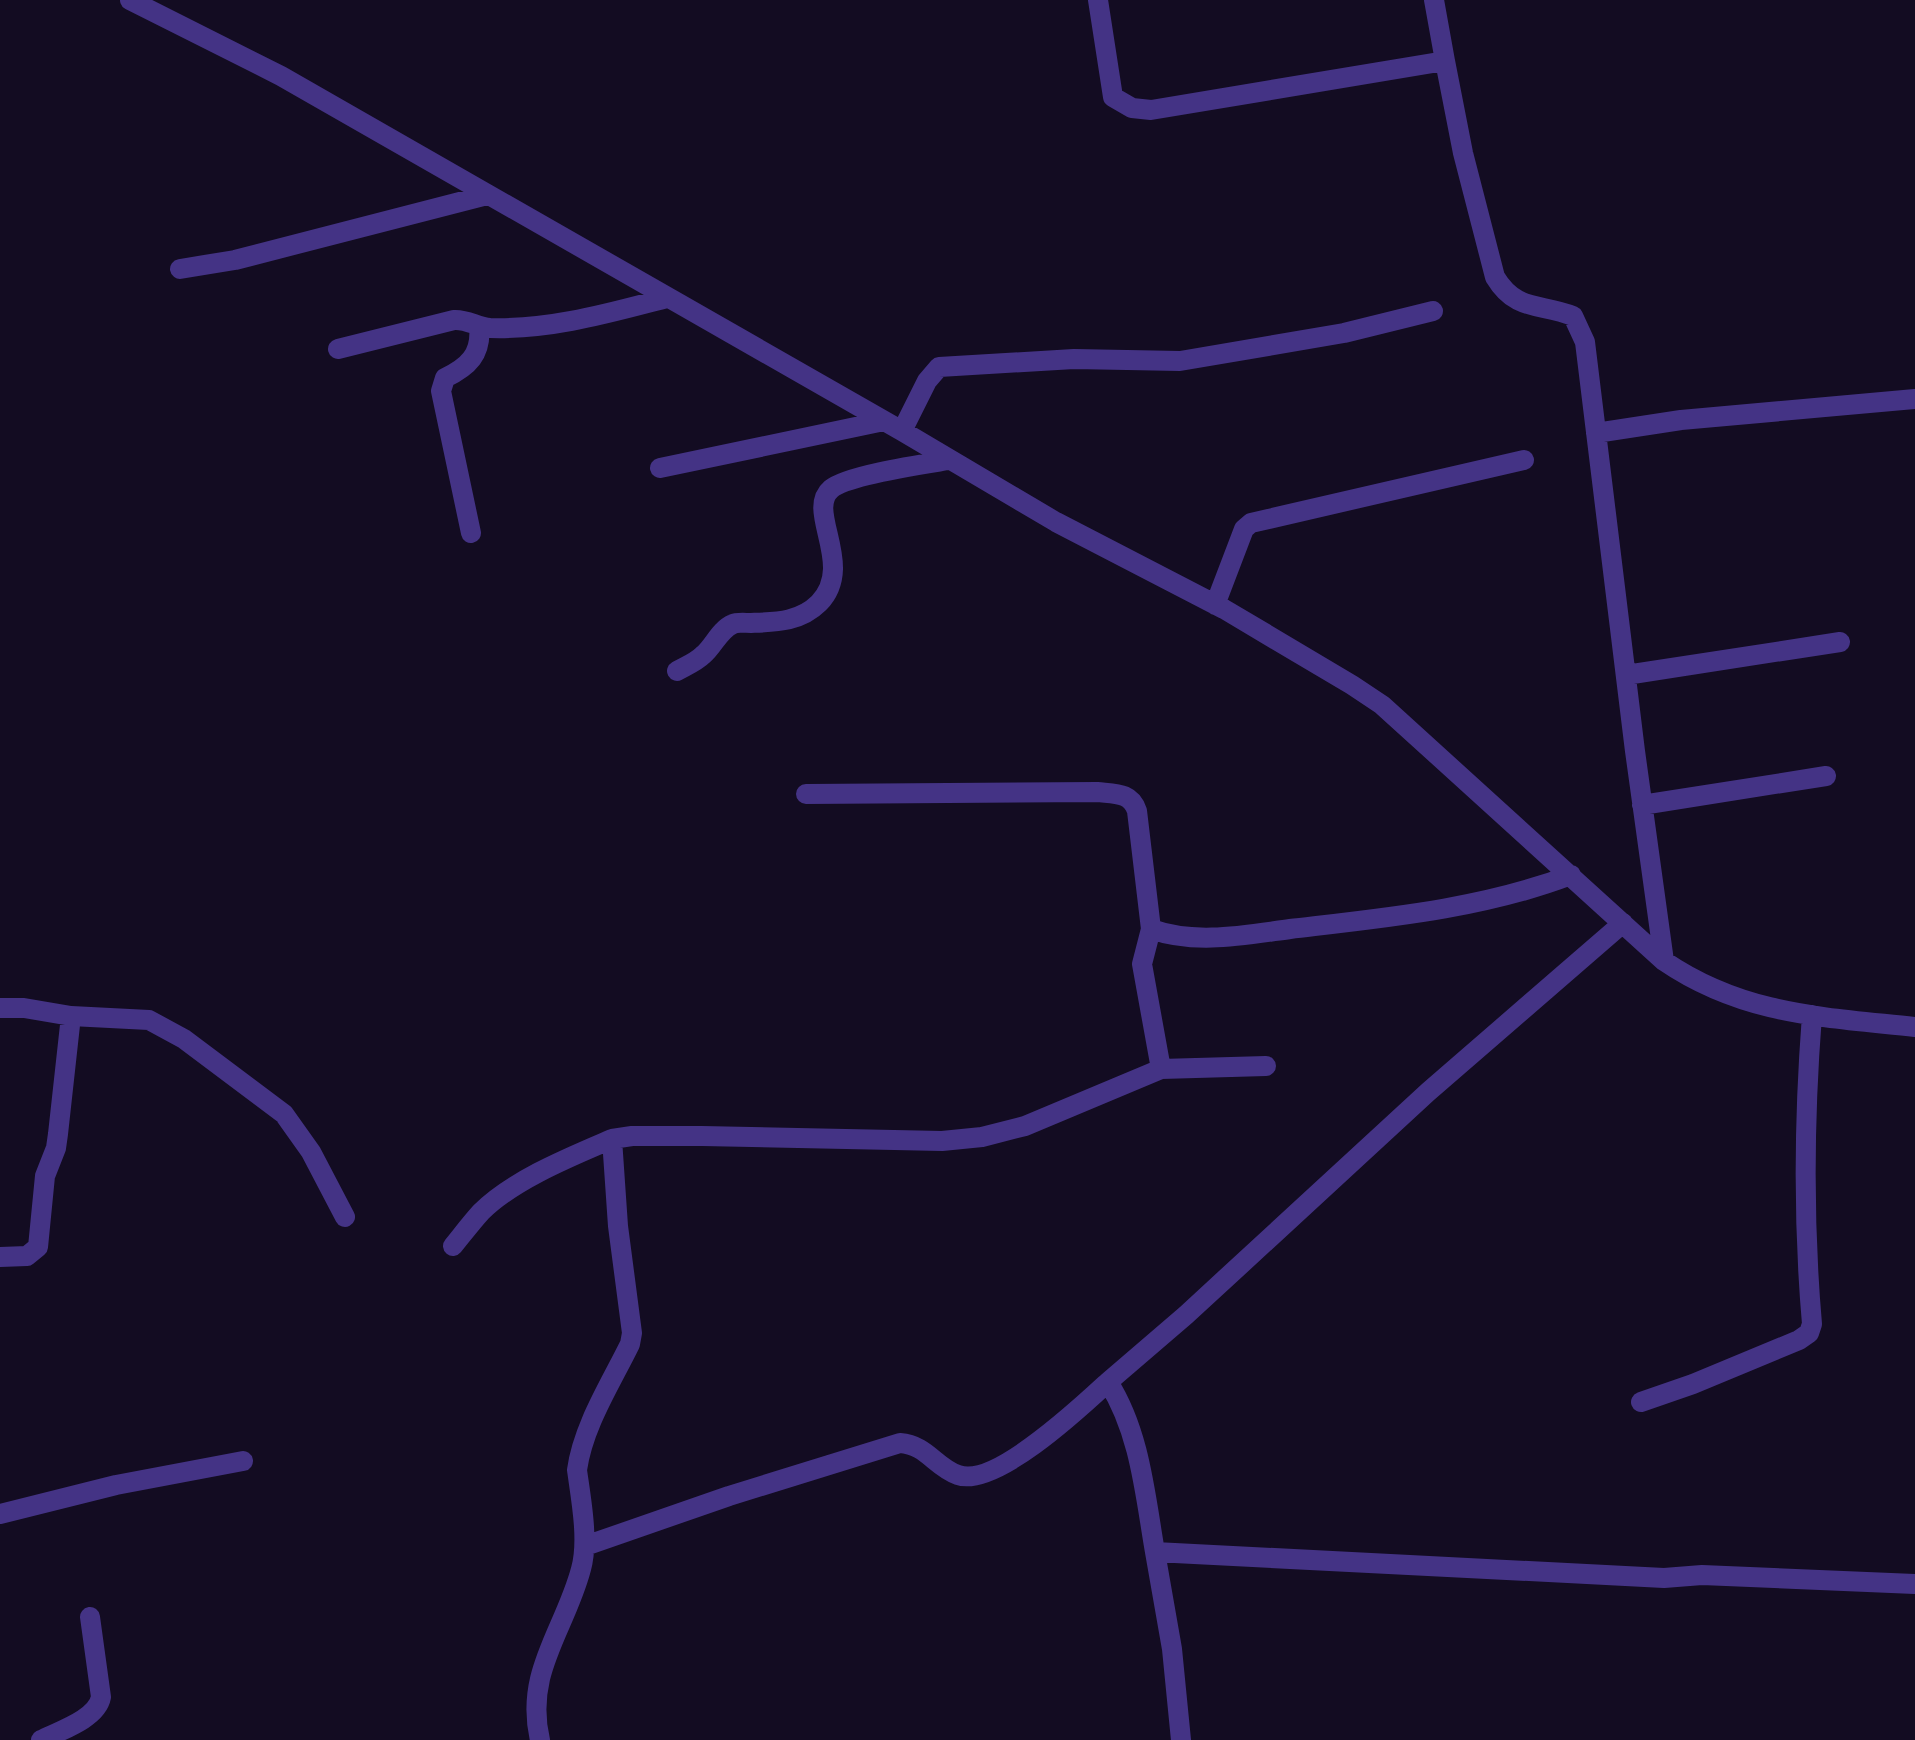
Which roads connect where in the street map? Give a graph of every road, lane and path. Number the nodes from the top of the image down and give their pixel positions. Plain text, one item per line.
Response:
1 (130, 0) edge
2 (1098, 0) edge
3 (1434, 0) edge
4 (1445, 61) junction
5 (487, 195) junction
6 (180, 269) dead end
7 (667, 298) junction
8 (1433, 311) dead end
9 (479, 327) junction
10 (338, 349) dead end
11 (1915, 399) edge
12 (893, 426) junction
13 (1596, 433) junction
14 (949, 460) junction
15 (1524, 460) dead end
16 (660, 468) dead end
17 (471, 533) dead end
18 (1215, 605) junction
19 (1840, 642) dead end
20 (677, 671) dead end
21 (1626, 675) junction
22 (1826, 776) dead end
23 (806, 794) dead end
24 (1642, 805) junction
25 (1571, 875) junction
26 (1623, 923) junction
27 (1151, 929) junction
28 (1664, 961) junction
29 (0, 1008) edge
30 (1812, 1015) junction
31 (71, 1016) junction
32 (1915, 1027) edge
33 (1266, 1066) dead end
34 (1161, 1069) junction
35 (612, 1139) junction
36 (345, 1217) dead end
37 (453, 1246) dead end
38 (0, 1257) edge
39 (1108, 1382) junction
40 (1641, 1402) dead end
41 (243, 1461) dead end
42 (0, 1514) edge
43 (585, 1546) junction
44 (1155, 1552) junction
45 (1915, 1584) edge
46 (90, 1617) dead end
47 (41, 1740) edge
48 (540, 1740) edge
49 (1181, 1740) edge

1 - 5 street
2 - 4 street
3 - 4 street
4 - 13 street
5 - 6 street
5 - 7 street
7 - 9 street
7 - 12 street
8 - 12 street
9 - 10 street
9 - 17 street
11 - 13 street
12 - 14 street
12 - 16 street
13 - 21 street
14 - 18 street
14 - 20 street
15 - 18 street
18 - 25 street
19 - 21 street
21 - 24 street
22 - 24 street
23 - 27 street
24 - 28 street
25 - 26 street
25 - 27 street
26 - 28 street
26 - 39 street
27 - 34 street
28 - 30 street
29 - 31 street
30 - 32 street
30 - 40 street
31 - 36 street
31 - 38 street
33 - 34 street
34 - 35 street
35 - 37 street
35 - 43 street
39 - 43 street
39 - 44 street
41 - 42 street
43 - 48 street
44 - 45 street
44 - 49 street
46 - 47 street

